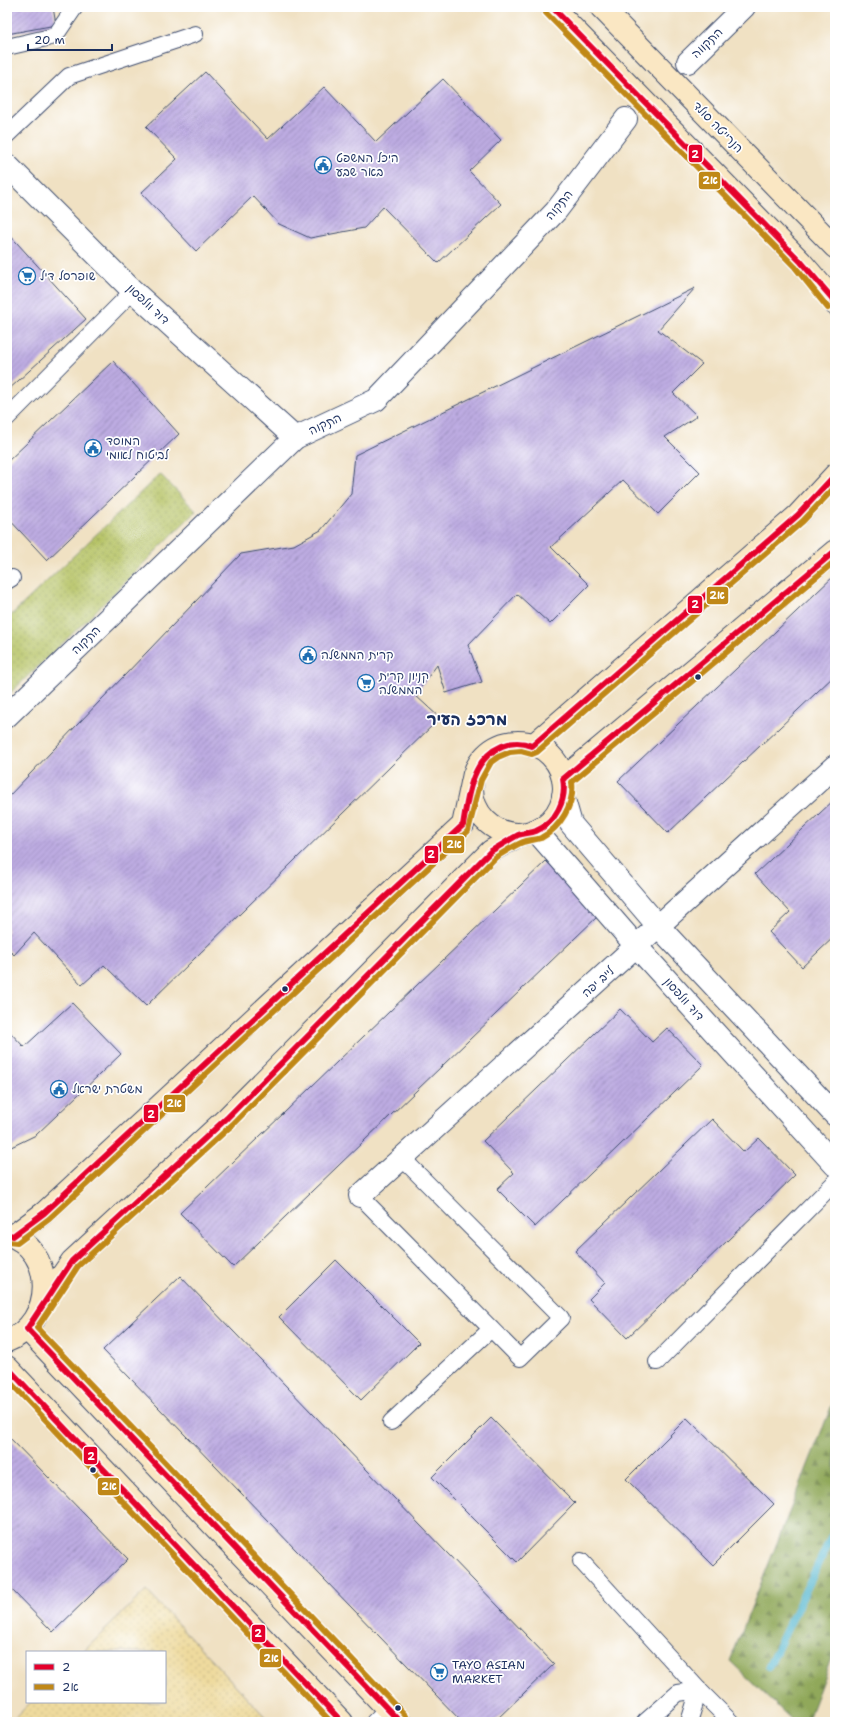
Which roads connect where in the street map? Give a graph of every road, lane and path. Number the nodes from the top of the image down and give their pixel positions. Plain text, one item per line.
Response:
1 (75, 7) edge
2 (552, 7) edge
3 (601, 7) edge
4 (744, 7) edge
5 (195, 34) dead end
6 (7, 47) edge
7 (688, 62) dead end
8 (626, 119) dead end
9 (7, 135) edge
10 (7, 165) edge
11 (835, 247) edge
12 (133, 291) junction
13 (835, 304) edge
14 (7, 418) edge
15 (295, 438) junction
16 (835, 475) edge
17 (835, 551) edge
18 (7, 716) edge
19 (532, 746) junction
20 (835, 766) edge
21 (472, 784) junction
22 (563, 788) junction
23 (529, 832) junction
24 (659, 927) junction
25 (637, 947) junction
26 (835, 1114) edge
27 (401, 1157) junction
28 (835, 1165) edge
29 (835, 1182) edge
30 (360, 1196) joint
31 (10, 1235) edge
32 (42, 1304) junction
33 (27, 1329) junction
34 (491, 1329) junction
35 (7, 1341) edge
36 (657, 1362) dead end
37 (7, 1367) edge
38 (391, 1422) dead end
39 (581, 1561) dead end
40 (699, 1690) junction
41 (388, 1718) edge
42 (342, 1722) edge
43 (645, 1722) edge
44 (689, 1722) edge
45 (731, 1722) edge

1 - 6 lane
2 - 13 street
3 - 11 street, הנרייטה סולד
4 - 7 street, התקווה
5 - 9 lane
8 - 15 street, התקוה
10 - 12 street, דוד וולפסון
12 - 14 lane
12 - 15 street, דוד וולפסון
15 - 18 street, התקוה
16 - 19 street
17 - 22 street
19 - 21 street
19 - 22 street
20 - 24 street, לייב יפה
21 - 23 street
21 - 31 street
22 - 23 street
22 - 24 street
23 - 25 street, דוד וולפסון
23 - 32 street
24 - 25 street, לייב יפה
24 - 26 street
25 - 27 street, לייב יפה
25 - 28 street, דוד וולפסון
27 - 30 street, לייב יפה
27 - 34 lane
29 - 36 lane
30 - 34 lane
31 - 32 street
32 - 33 street
33 - 35 street
33 - 41 street
34 - 38 lane
37 - 42 street
39 - 40 lane
40 - 43 lane
40 - 44 lane
40 - 45 lane

